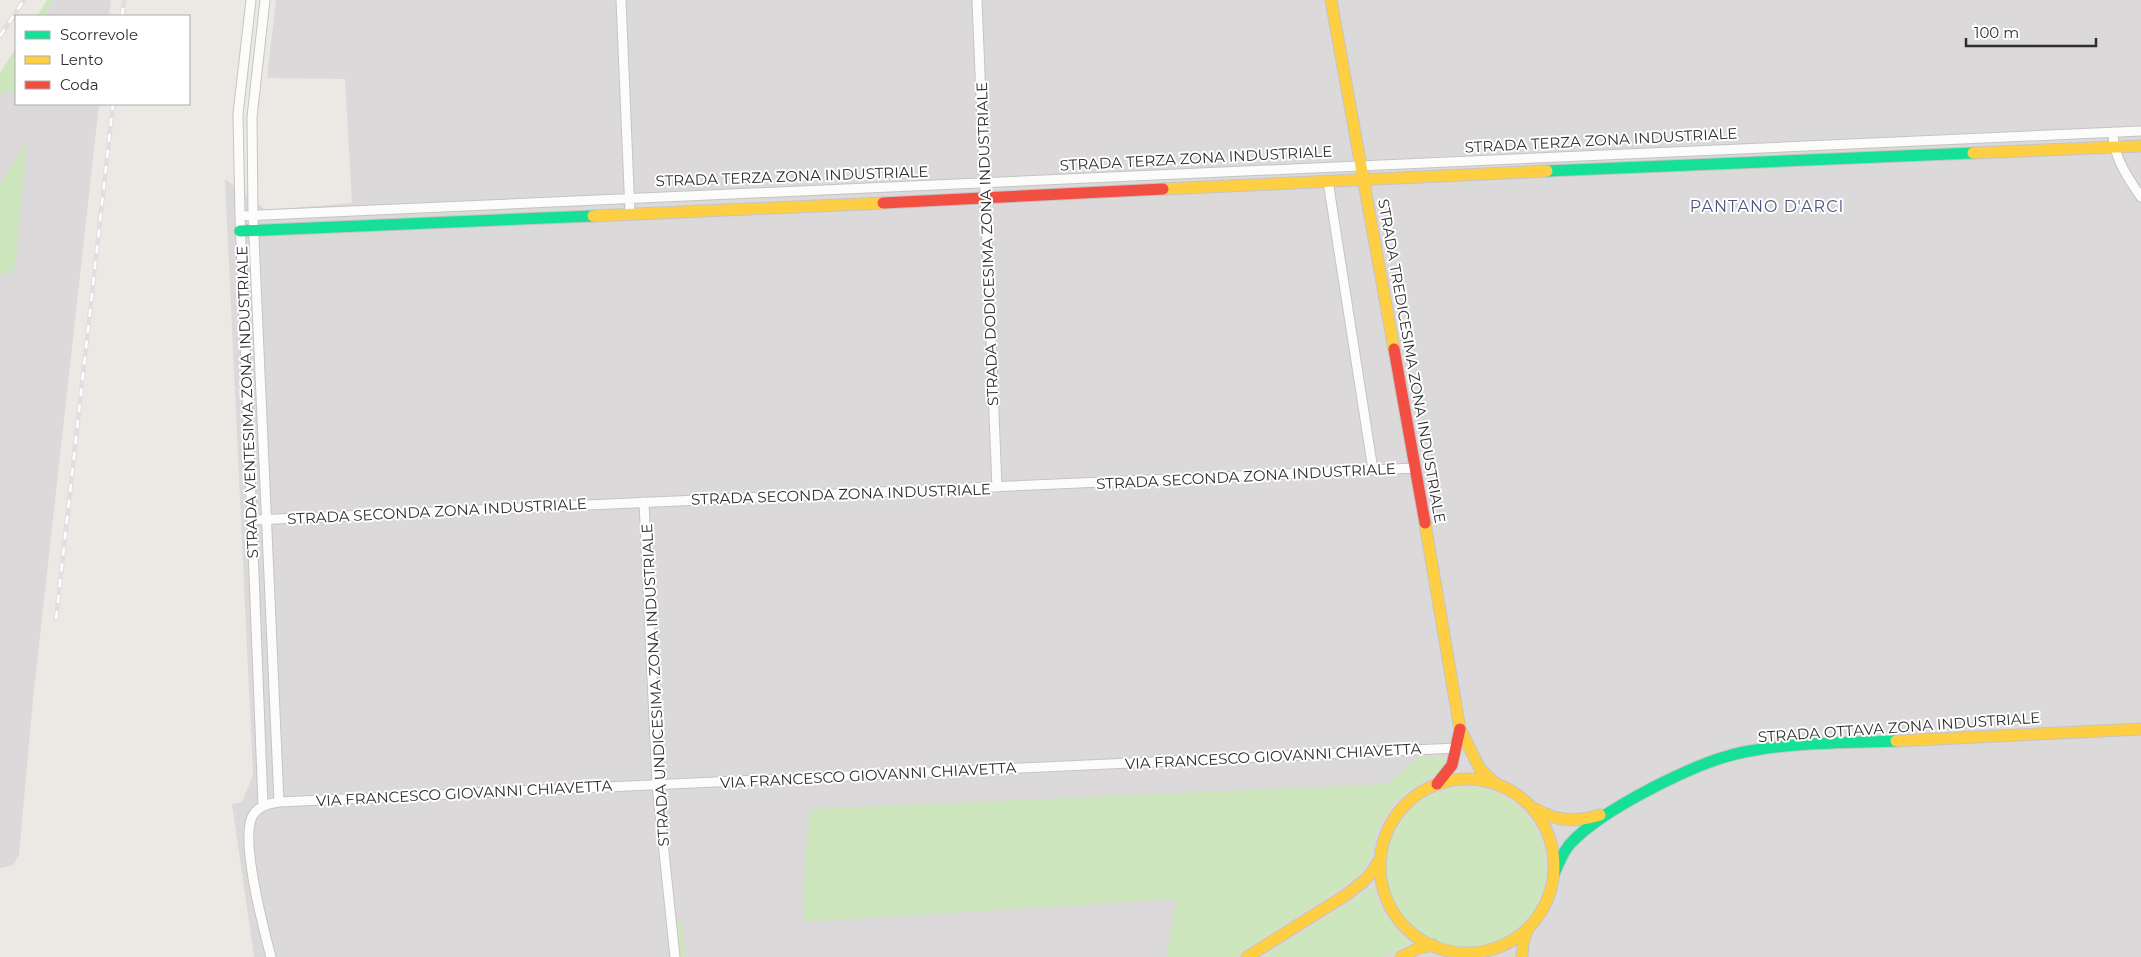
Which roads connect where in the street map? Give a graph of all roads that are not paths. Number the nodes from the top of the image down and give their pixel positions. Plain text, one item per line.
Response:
1 (251, 0) edge
2 (265, 0) edge
3 (621, 0) edge
4 (977, 0) edge
5 (1332, 0) edge
6 (246, 42) junction
7 (260, 43) junction
8 (2141, 131) edge
9 (2113, 132) junction
10 (2141, 146) edge
11 (2113, 147) junction
12 (1705, 150) junction
13 (1706, 165) junction
14 (1362, 166) junction
15 (1233, 170) junction
16 (1365, 180) junction
17 (1328, 181) junction
18 (985, 183) junction
19 (1232, 185) junction
20 (825, 190) junction
21 (2141, 197) edge
22 (630, 198) junction
23 (985, 199) junction
24 (582, 200) junction
25 (825, 205) junction
26 (377, 210) junction
27 (630, 213) junction
28 (295, 214) junction
29 (253, 215) junction
30 (582, 215) junction
31 (240, 216) junction
32 (378, 224) junction
33 (295, 228) junction
34 (254, 230) junction
35 (240, 231) junction
36 (256, 296) junction
37 (243, 297) junction
38 (246, 360) junction
39 (259, 360) junction
40 (1416, 468) junction
41 (1373, 470) junction
42 (998, 487) junction
43 (644, 502) junction
44 (252, 520) junction
45 (266, 520) junction
46 (1460, 728) junction
47 (2141, 729) edge
48 (1457, 748) junction
49 (1496, 784) junction
50 (657, 785) junction
51 (1436, 785) junction
52 (279, 802) junction
53 (263, 805) junction
54 (1530, 805) junction
55 (1612, 812) junction
56 (1381, 857) junction
57 (1554, 874) junction
58 (1529, 926) junction
59 (1433, 945) junction
60 (1480, 951) junction
61 (270, 957) edge
62 (675, 957) edge
63 (1247, 957) edge
64 (1400, 957) edge
65 (1492, 957) edge
66 (1522, 957) edge

1 - 6 street, STRADA VENTESIMA ZONA INDUSTRIALE
2 - 7 street, STRADA VENTESIMA ZONA INDUSTRIALE
3 - 22 street
4 - 18 street, STRADA DODICESIMA ZONA INDUSTRIALE
5 - 14 main road, STRADA TREDICESIMA ZONA INDUSTRIALE
6 - 7 street
6 - 31 street, STRADA VENTESIMA ZONA INDUSTRIALE
7 - 29 street, STRADA VENTESIMA ZONA INDUSTRIALE
8 - 9 street, STRADA TERZA ZONA INDUSTRIALE
9 - 11 street
9 - 12 street, STRADA TERZA ZONA INDUSTRIALE
10 - 11 main road, STRADA TERZA ZONA INDUSTRIALE
11 - 13 main road, STRADA TERZA ZONA INDUSTRIALE
11 - 21 street
12 - 13 street
12 - 14 street, STRADA TERZA ZONA INDUSTRIALE
13 - 16 main road, STRADA TERZA ZONA INDUSTRIALE
14 - 15 street, STRADA TERZA ZONA INDUSTRIALE
14 - 16 main road, STRADA TREDICESIMA ZONA INDUSTRIALE
15 - 18 street, STRADA TERZA ZONA INDUSTRIALE
15 - 19 street
16 - 17 main road, STRADA TERZA ZONA INDUSTRIALE
16 - 40 main road, STRADA TREDICESIMA ZONA INDUSTRIALE
17 - 19 main road, STRADA TERZA ZONA INDUSTRIALE
17 - 41 street
18 - 20 street, STRADA TERZA ZONA INDUSTRIALE
18 - 23 street, STRADA DODICESIMA ZONA INDUSTRIALE
19 - 23 main road, STRADA TERZA ZONA INDUSTRIALE
20 - 22 street, STRADA TERZA ZONA INDUSTRIALE
20 - 25 street
22 - 24 street, STRADA TERZA ZONA INDUSTRIALE
22 - 27 street
23 - 25 main road, STRADA TERZA ZONA INDUSTRIALE
23 - 42 street, STRADA DODICESIMA ZONA INDUSTRIALE
24 - 26 street, STRADA TERZA ZONA INDUSTRIALE
24 - 30 street
25 - 27 main road, STRADA TERZA ZONA INDUSTRIALE
26 - 28 street, STRADA TERZA ZONA INDUSTRIALE
26 - 32 street
27 - 30 main road, STRADA TERZA ZONA INDUSTRIALE
28 - 29 street, STRADA TERZA ZONA INDUSTRIALE
28 - 33 street
29 - 31 street, STRADA TERZA ZONA INDUSTRIALE
29 - 34 street, STRADA VENTESIMA ZONA INDUSTRIALE
30 - 32 main road, STRADA TERZA ZONA INDUSTRIALE
31 - 35 street, STRADA VENTESIMA ZONA INDUSTRIALE
32 - 33 main road, STRADA TERZA ZONA INDUSTRIALE
33 - 34 main road, STRADA TERZA ZONA INDUSTRIALE
34 - 35 main road, STRADA TERZA ZONA INDUSTRIALE
34 - 36 street, STRADA VENTESIMA ZONA INDUSTRIALE
35 - 37 street, STRADA VENTESIMA ZONA INDUSTRIALE
36 - 37 street
36 - 39 street, STRADA VENTESIMA ZONA INDUSTRIALE
37 - 38 street, STRADA VENTESIMA ZONA INDUSTRIALE
38 - 39 street
38 - 44 street, STRADA VENTESIMA ZONA INDUSTRIALE
39 - 45 street, STRADA VENTESIMA ZONA INDUSTRIALE
40 - 41 street, STRADA SECONDA ZONA INDUSTRIALE
40 - 46 main road, STRADA TREDICESIMA ZONA INDUSTRIALE
41 - 42 street, STRADA SECONDA ZONA INDUSTRIALE
42 - 43 street, STRADA SECONDA ZONA INDUSTRIALE
43 - 45 street, STRADA SECONDA ZONA INDUSTRIALE
43 - 50 street, STRADA UNDICESIMA ZONA INDUSTRIALE
44 - 45 street, STRADA SECONDA ZONA INDUSTRIALE
44 - 53 street, STRADA VENTESIMA ZONA INDUSTRIALE
45 - 52 street, STRADA VENTESIMA ZONA INDUSTRIALE
46 - 48 main road
46 - 49 main road
47 - 55 main road, STRADA OTTAVA ZONA INDUSTRIALE
48 - 50 street, VIA FRANCESCO GIOVANNI CHIAVETTA
48 - 51 main road
49 - 51 main road
49 - 54 main road
50 - 52 street, VIA FRANCESCO GIOVANNI CHIAVETTA
50 - 62 street, STRADA UNDICESIMA ZONA INDUSTRIALE
51 - 56 main road
52 - 53 street, VIA FRANCESCO GIOVANNI CHIAVETTA
53 - 61 street
54 - 55 main road
54 - 57 main road
55 - 57 main road
56 - 59 main road
56 - 63 main road
57 - 58 main road
58 - 60 main road
58 - 66 main road
59 - 60 main road
59 - 64 main road
60 - 65 main road

